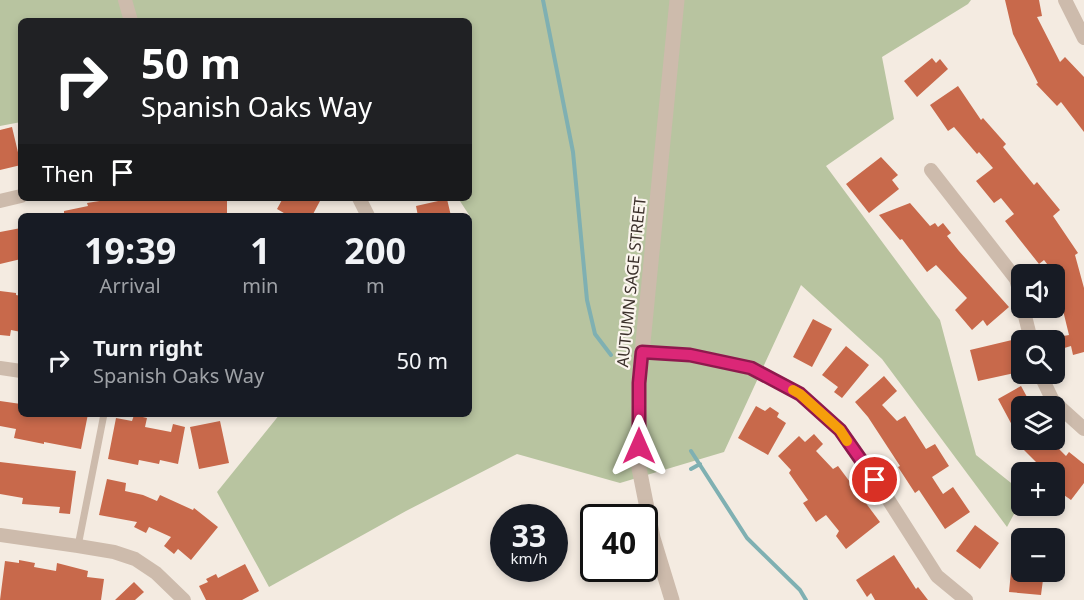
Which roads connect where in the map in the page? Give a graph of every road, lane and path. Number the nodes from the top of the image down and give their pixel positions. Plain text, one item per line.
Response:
1 (125, 0) edge
2 (678, 0) edge
3 (1065, 0) edge
4 (129, 18) edge
5 (1084, 38) edge
6 (931, 170) dead end
7 (18, 197) edge
8 (0, 201) edge
9 (1011, 273) edge
10 (642, 352) junction
11 (0, 368) edge
12 (18, 371) edge
13 (1045, 384) edge
14 (103, 417) edge
15 (1084, 429) edge
16 (0, 535) edge
17 (78, 546) junction
18 (184, 600) edge
19 (672, 600) edge
20 (966, 600) edge

1 - 4 street
2 - 10 street, AUTUMN SAGE STREET
3 - 5 street
6 - 9 street
7 - 8 street
10 - 19 street, AUTUMN SAGE STREET
10 - 20 street
11 - 12 street
13 - 15 street
14 - 17 lane
16 - 17 street
17 - 18 street

